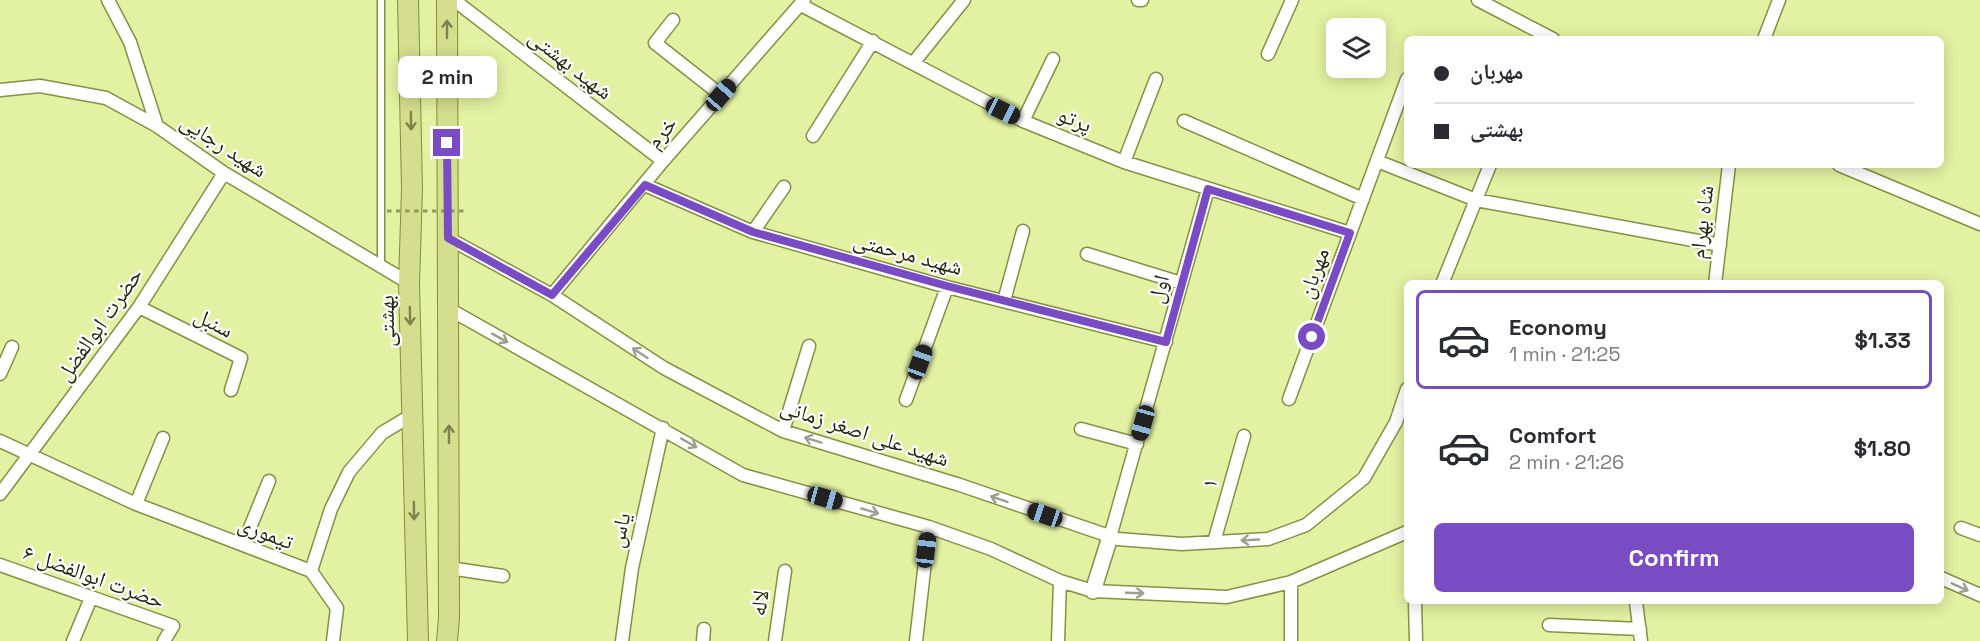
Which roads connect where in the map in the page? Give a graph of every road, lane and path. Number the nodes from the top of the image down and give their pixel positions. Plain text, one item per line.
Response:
1 (108, 0) edge
2 (381, 0) edge
3 (408, 0) edge
4 (447, 0) edge
5 (454, 0) edge
6 (963, 0) edge
7 (1292, 0) edge
8 (1478, 0) edge
9 (1779, 0) edge
10 (802, 2) edge
11 (673, 21) dead end
12 (1547, 36) edge
13 (1765, 36) edge
14 (873, 41) junction
15 (1268, 54) dead end
16 (1053, 59) dead end
17 (914, 62) junction
18 (1156, 79) dead end
19 (1404, 87) edge
20 (0, 90) edge
21 (721, 95) junction
22 (1023, 121) junction
23 (1184, 121) dead end
24 (158, 126) junction
25 (813, 136) dead end
26 (663, 161) junction
27 (1377, 161) junction
28 (1124, 162) junction
29 (1489, 168) edge
30 (1729, 168) edge
31 (1846, 168) edge
32 (224, 173) junction
33 (645, 185) junction
34 (784, 187) dead end
35 (1208, 189) junction
36 (1363, 199) junction
37 (1476, 200) junction
38 (387, 211) dead end
39 (464, 211) dead end
40 (1980, 224) edge
41 (1023, 231) dead end
42 (753, 232) junction
43 (1350, 233) junction
44 (448, 238) junction
45 (1720, 245) junction
46 (1087, 254) dead end
47 (381, 266) junction
48 (1445, 280) edge
49 (1716, 280) edge
50 (1181, 282) junction
51 (410, 283) junction
52 (947, 286) junction
53 (552, 295) junction
54 (1004, 301) junction
55 (140, 307) junction
56 (449, 309) junction
57 (1166, 342) junction
58 (809, 346) dead end
59 (12, 347) dead end
60 (0, 374) edge
61 (231, 390) dead end
62 (1404, 398) edge
63 (1289, 399) dead end
64 (906, 400) dead end
65 (412, 415) junction
66 (663, 428) junction
67 (1081, 429) dead end
68 (783, 431) junction
69 (1244, 436) dead end
70 (163, 438) dead end
71 (0, 441) edge
72 (1137, 444) junction
73 (30, 456) junction
74 (269, 481) dead end
75 (0, 494) edge
76 (136, 504) junction
77 (929, 527) junction
78 (1961, 528) dead end
79 (1404, 533) edge
80 (1980, 535) edge
81 (1110, 537) junction
82 (1214, 542) junction
83 (243, 546) junction
84 (0, 565) edge
85 (449, 568) junction
86 (311, 571) junction
87 (785, 571) dead end
88 (503, 576) dead end
89 (1944, 579) edge
90 (1060, 581) junction
91 (1291, 582) junction
92 (1093, 591) junction
93 (1980, 595) edge
94 (91, 598) junction
95 (1415, 604) edge
96 (1636, 604) edge
97 (449, 618) junction
98 (1549, 625) dead end
99 (1640, 635) edge
100 (415, 636) edge
101 (73, 641) edge
102 (164, 641) edge
103 (333, 641) edge
104 (447, 641) edge
105 (454, 641) edge
106 (621, 641) edge
107 (775, 641) edge
108 (916, 641) edge
109 (1058, 641) edge
110 (1291, 641) edge
111 (1416, 641) edge

1 - 24 street
2 - 47 lane
3 -> 51 main road, بهشتی
44 -> 4 main road
5 - 26 street, شهید بهشتی
6 - 17 street
7 - 15 street
8 - 12 street
9 - 13 street
10 - 14 street, پرتو
10 - 21 street, خرم
11 - 21 street
14 - 17 street, پرتو
14 - 25 street
16 - 22 street
17 - 22 street, پرتو
18 - 28 street
19 - 27 street, مهربان
20 - 24 street, شهید رجایی
21 - 26 street, خرم
22 - 28 street, پرتو
23 - 36 street
24 - 32 street, شهید رجایی
26 - 33 street, خرم
27 - 36 street, مهربان
27 - 37 street
28 - 35 street, پرتو
29 - 37 street
30 - 45 street, شاه بهرام
31 - 40 street
32 - 47 street, شهید رجایی
32 - 55 street, حضرت ابوالفضل
33 - 42 street, شهید مرحمتی
33 - 53 street, خرم
34 - 42 street
35 - 43 street, پرتو
35 - 50 street, اول
36 - 43 street, مهربان
37 - 45 street
37 - 48 street
38 - 39 path, bridge
41 - 54 street
42 - 52 street, شهید مرحمتی
43 - 63 street, مهربان
44 - 53 street, شهید علی اصغر زمانی
44 - 56 main road
45 - 49 street, شاه بهرام
46 - 50 street
47 - 51 street, شهید رجایی
50 - 57 street, اول
51 -> 65 main road, بهشتی
52 - 54 street, شهید مرحمتی
52 - 64 street
68 -> 53 street, شهید علی اصغر زمانی
54 - 57 street, شهید مرحمتی
55 - 61 street, سنبل
55 - 73 street, حضرت ابوالفضل
56 -> 66 street
85 -> 56 main road
57 - 72 street, اول
58 - 68 street
59 - 60 street
62 -> 82 street, شهید علی اصغر زمانی
65 - 86 street, تیموری
65 -> 100 main road, بهشتی
66 -> 77 street
66 - 106 street, یاس
67 - 72 street
81 -> 68 street, شهید علی اصغر زمانی
69 - 82 street, ۱
70 - 76 street
71 - 73 street, تیموری
72 - 81 street, اول
73 - 75 street, حضرت ابوالفضل
73 - 76 street, تیموری
74 - 83 street
76 - 83 street, تیموری
77 - 90 street
77 - 108 street
78 - 80 street
79 - 91 street
81 - 82 street, شهید علی اصغر زمانی
81 - 92 street
83 - 86 street, تیموری
84 - 94 street, حضرت ابوالفضل ۶
85 - 88 street
85 - 97 main road
86 - 103 street
87 - 107 street, لاله
89 -> 93 street
90 - 92 street
90 - 109 street
92 -> 91 street
91 - 110 street
94 - 101 street
94 - 102 street, حضرت ابوالفضل ۶
95 - 111 street
96 - 99 street
97 - 104 main road
97 - 105 main road
98 - 99 street

